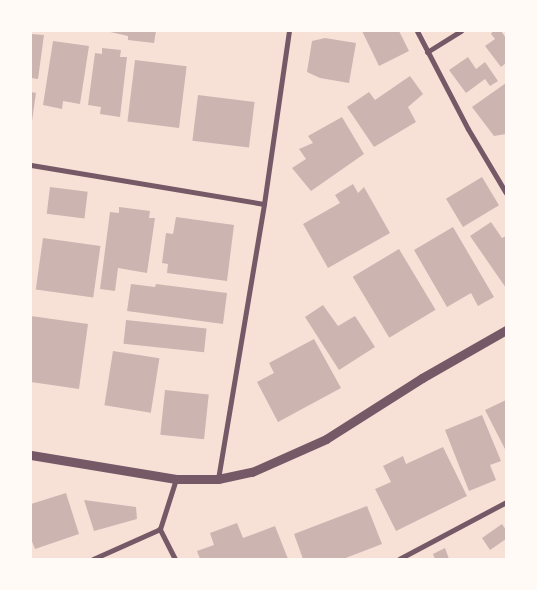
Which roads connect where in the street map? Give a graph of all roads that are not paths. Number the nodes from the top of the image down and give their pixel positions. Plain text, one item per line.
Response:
1 (289, 31) edge
2 (417, 31) edge
3 (461, 31) edge
4 (427, 52) junction
5 (31, 165) edge
6 (506, 193) edge
7 (264, 204) junction
8 (506, 330) edge
9 (31, 455) edge
10 (176, 479) junction
11 (218, 479) junction
12 (506, 502) edge
13 (160, 529) junction
14 (93, 559) edge
15 (174, 559) edge
16 (399, 559) edge

1 - 7 street
2 - 4 street
3 - 4 street
4 - 6 street
5 - 7 street
7 - 11 street
8 - 11 street
9 - 10 street
10 - 11 street
10 - 13 street
12 - 16 street
13 - 14 street
13 - 15 street

